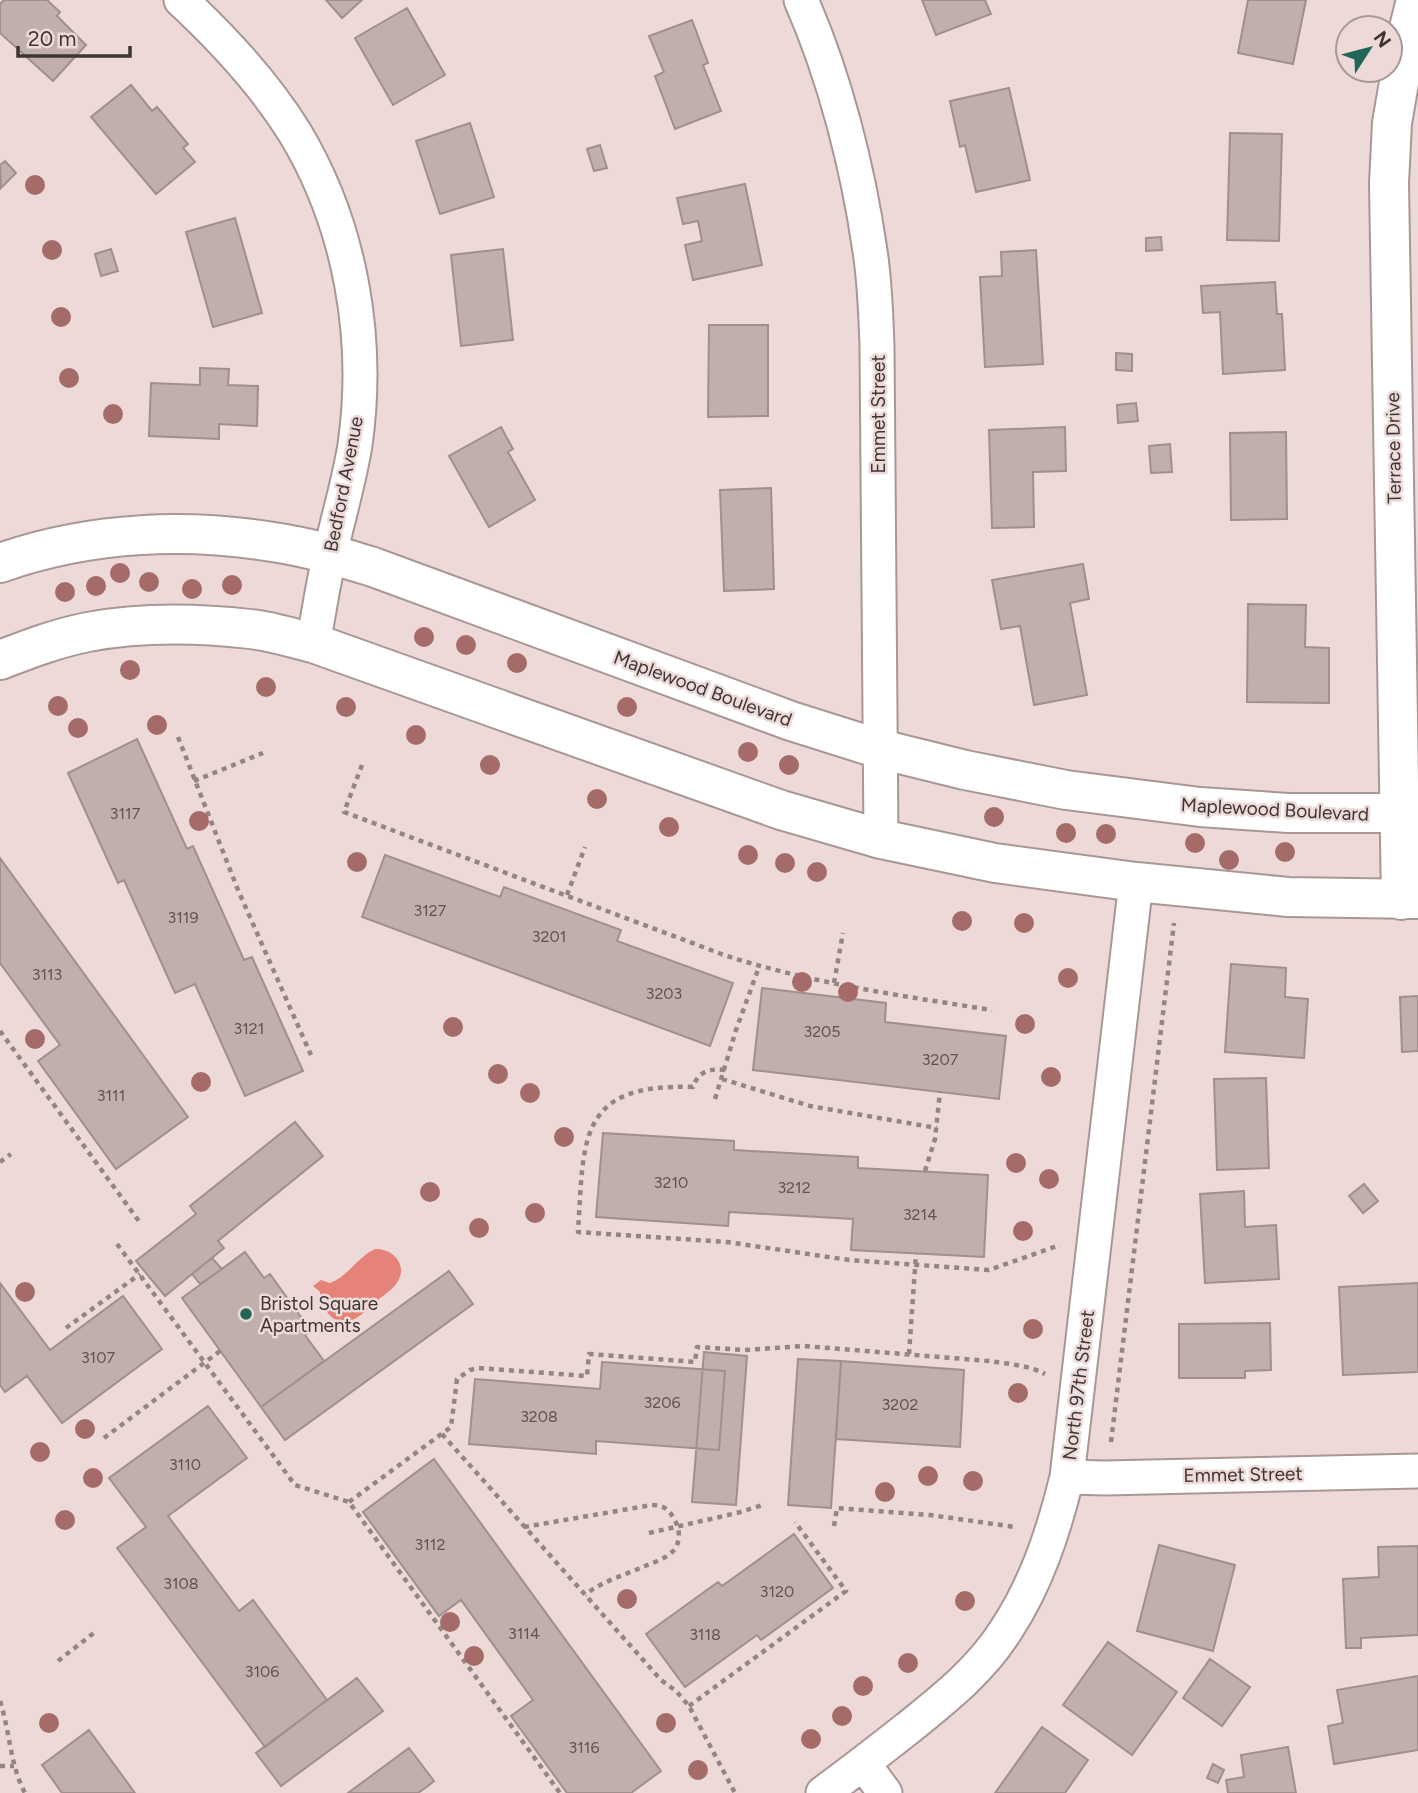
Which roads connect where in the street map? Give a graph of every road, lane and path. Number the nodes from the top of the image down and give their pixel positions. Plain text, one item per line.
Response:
1 (181, 0) edge
2 (801, 0) edge
3 (1416, 0) edge
4 (330, 554) junction
5 (0, 563) edge
6 (313, 643) junction
7 (0, 660) edge
8 (178, 737) dead end
9 (880, 748) junction
10 (263, 753) dead end
11 (362, 765) dead end
12 (194, 781) junction
13 (1409, 813) edge
14 (881, 839) junction
15 (585, 846) dead end
16 (1136, 882) junction
17 (567, 895) junction
18 (1409, 900) edge
19 (1174, 920) dead end
20 (843, 933) dead end
21 (759, 967) junction
22 (834, 983) junction
23 (992, 1010) dead end
24 (0, 1031) edge
25 (311, 1055) dead end
26 (725, 1070) junction
27 (722, 1079) junction
28 (940, 1092) dead end
29 (715, 1099) dead end
30 (937, 1128) junction
31 (11, 1154) dead end
32 (0, 1162) edge
33 (925, 1171) dead end
34 (141, 1224) dead end
35 (1096, 1233) junction
36 (117, 1244) dead end
37 (916, 1254) dead end
38 (916, 1265) junction
39 (139, 1274) junction
40 (66, 1328) dead end
41 (220, 1351) dead end
42 (909, 1354) junction
43 (205, 1362) junction
44 (1078, 1395) junction
45 (442, 1434) junction
46 (104, 1438) dead end
47 (1111, 1444) dead end
48 (1418, 1471) edge
49 (1067, 1477) junction
50 (349, 1502) junction
51 (763, 1505) dead end
52 (795, 1522) dead end
53 (678, 1526) junction
54 (834, 1526) dead end
55 (524, 1527) junction
56 (649, 1533) dead end
57 (1049, 1541) junction
58 (585, 1595) junction
59 (95, 1632) dead end
60 (58, 1661) dead end
61 (0, 1702) edge
62 (689, 1706) junction
63 (863, 1763) junction
64 (0, 1766) edge
65 (14, 1766) junction
66 (25, 1793) edge
67 (560, 1793) edge
68 (735, 1793) edge
69 (823, 1793) edge
70 (885, 1793) edge

1 - 4 street, Bedford Avenue
2 - 9 street, Emmet Street
3 - 13 street, Terrace Drive
4 - 5 street, Maplewood Boulevard
4 - 6 street, Bedford Avenue
4 - 9 street, Maplewood Boulevard
6 - 7 street
6 - 14 street
8 - 12 path
9 - 13 street, Maplewood Boulevard
9 - 14 street, Emmet Street
10 - 12 path
11 - 17 path
12 - 25 path
13 - 18 street, Terrace Drive
14 - 16 street
15 - 17 path
16 - 18 street
16 - 35 street, North 97th Street
17 - 21 path
19 - 47 path
20 - 22 path
21 - 22 path
21 - 26 path
22 - 23 path
24 - 34 path
26 - 27 path
26 - 38 path
27 - 29 path
27 - 30 path
28 - 30 path
30 - 33 path
31 - 32 path
35 - 38 path
35 - 44 street, North 97th Street
36 - 39 path
37 - 38 path
38 - 42 path
39 - 40 path
39 - 43 path
41 - 43 path
42 - 44 path
42 - 45 path
43 - 46 path
43 - 50 path
44 - 49 street, North 97th Street
45 - 50 path
45 - 55 path
48 - 49 street, Emmet Street
49 - 57 street, North 97th Street
50 - 67 path
51 - 53 path
52 - 62 path
53 - 55 path
53 - 56 path
53 - 58 path
54 - 57 path
55 - 58 path
57 - 63 street, North 97th Street
58 - 62 path
59 - 60 path
61 - 65 path
62 - 68 path
63 - 69 street, North 97th Street
63 - 70 street
64 - 65 path
65 - 66 path

